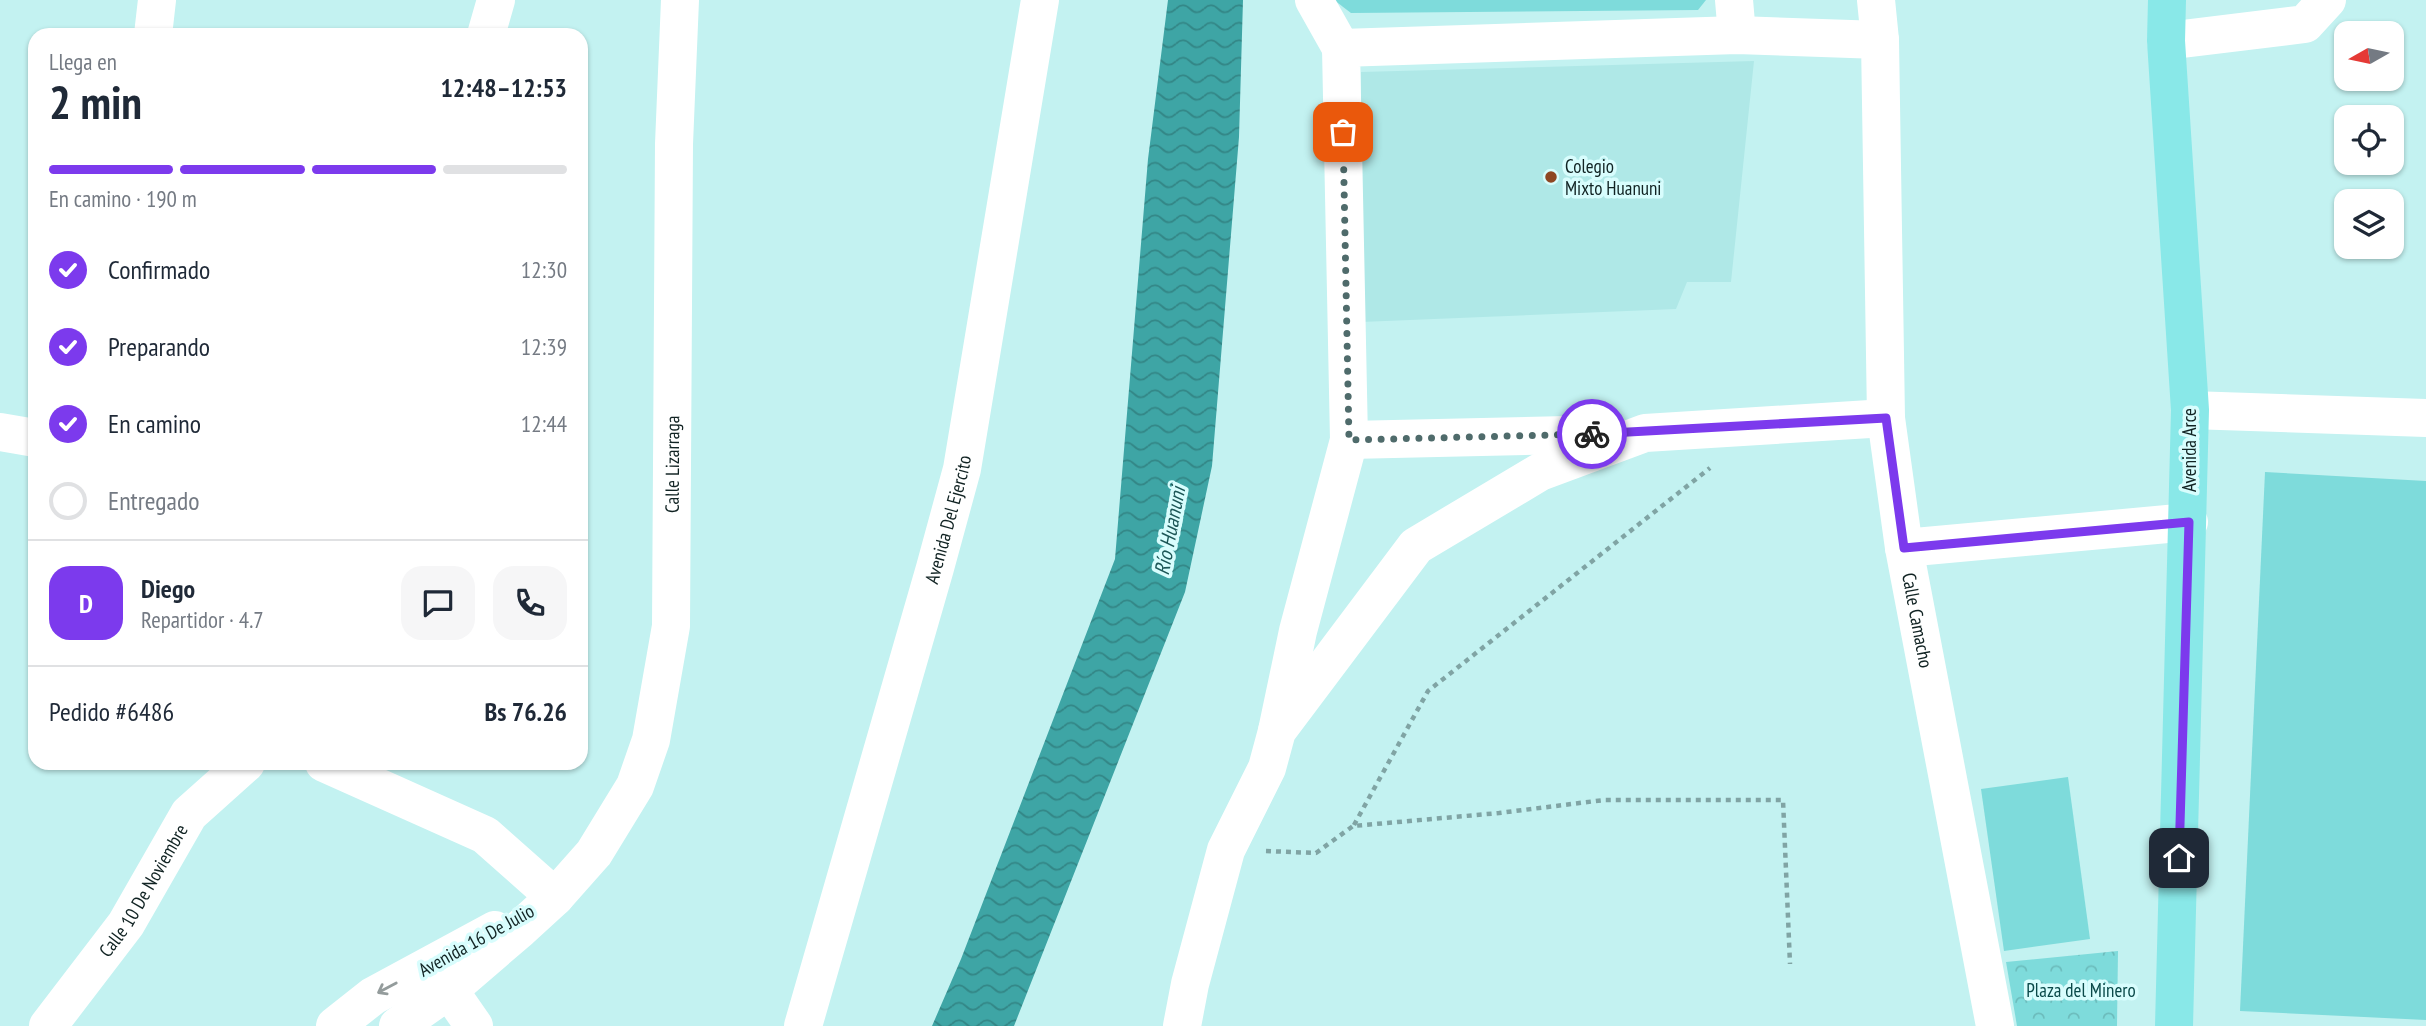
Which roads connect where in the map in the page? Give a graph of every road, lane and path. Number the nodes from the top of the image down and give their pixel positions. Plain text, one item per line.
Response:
1 (157, 0) edge
2 (496, 0) edge
3 (680, 0) edge
4 (1040, 0) edge
5 (1314, 0) edge
6 (1876, 0) edge
7 (2166, 0) edge
8 (2328, 0) edge
9 (1735, 17) edge
10 (154, 28) edge
11 (488, 28) edge
12 (1880, 40) junction
13 (2166, 41) junction
14 (1341, 48) junction
15 (2190, 410) junction
16 (1886, 418) junction
17 (2426, 418) edge
18 (0, 432) edge
19 (1645, 433) junction
20 (28, 437) edge
21 (1349, 440) junction
22 (1712, 467) dead end
23 (2189, 522) junction
24 (1904, 548) junction
25 (1277, 731) junction
26 (238, 770) edge
27 (340, 770) edge
28 (1353, 826) junction
29 (1226, 850) junction
30 (555, 897) junction
31 (1790, 964) dead end
32 (439, 978) junction
33 (48, 1026) edge
34 (335, 1026) edge
35 (398, 1026) edge
36 (474, 1026) edge
37 (803, 1026) edge
38 (1182, 1026) edge
39 (1995, 1026) edge
40 (2174, 1026) edge

1 - 10 street
2 - 11 street
3 - 30 street, Calle Lizarraga
4 - 37 street, Avenida Del Ejercito
5 - 14 street
6 - 12 street, Calle Camacho
7 - 13 main road, Avenida Arce
8 - 13 street
9 - 12 street
9 - 14 street
12 - 16 street, Calle Camacho
13 - 15 main road, Avenida Arce
14 - 21 street
15 - 17 street
15 - 23 main road, Avenida Arce
16 - 19 street
16 - 24 street, Calle Camacho
18 - 20 street
19 - 21 street
19 - 25 street
21 - 25 street
22 - 28 path
23 - 24 street
23 - 40 main road, Avenida Arce
24 - 39 street, Calle Camacho
25 - 29 street
26 - 33 street, Calle 10 De Noviembre
27 - 30 street
28 - 29 path
28 - 31 path
29 - 38 street
30 - 32 street, Avenida 16 De Julio
32 -> 34 street, Avenida 16 De Julio
32 - 35 street, Avenida 16 De Julio
32 - 36 street

